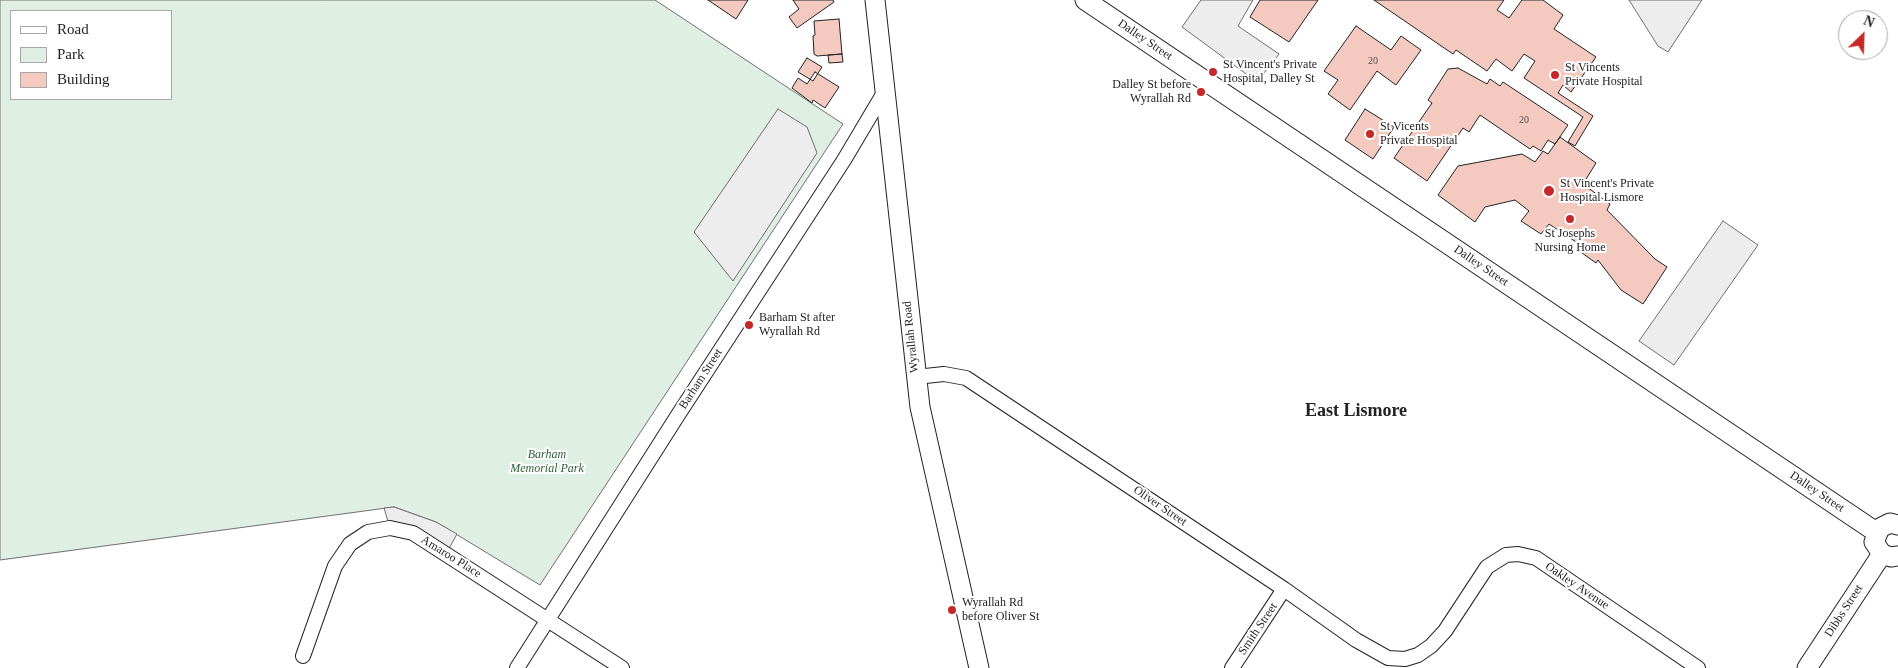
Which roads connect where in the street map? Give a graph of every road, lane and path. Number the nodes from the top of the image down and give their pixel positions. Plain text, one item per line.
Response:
1 (875, 0) edge
2 (1086, 0) edge
3 (885, 90) junction
4 (916, 377) junction
5 (1898, 525) edge
6 (1876, 532) junction
7 (1890, 555) edge
8 (1284, 589) junction
9 (548, 620) junction
10 (303, 656) dead end
11 (1397, 664) edge
12 (518, 668) edge
13 (622, 668) edge
14 (979, 668) edge
15 (1232, 668) edge
16 (1698, 668) edge
17 (1807, 668) edge

1 - 3 street, Wyrallah Road
2 - 6 street, Dalley Street
3 - 4 street, Wyrallah Road
3 - 9 street, Barham Street
4 - 8 street, Oliver Street
4 - 14 street, Wyrallah Road
5 - 6 street
6 - 7 street
7 - 17 street, Dibbs Street
8 - 11 street, Oliver Street
8 - 15 street, Smith Street
9 - 10 street, Amaroo Place
9 - 12 street, Barham Street
9 - 13 street, Amaroo Place
11 - 16 street, Oakley Avenue

